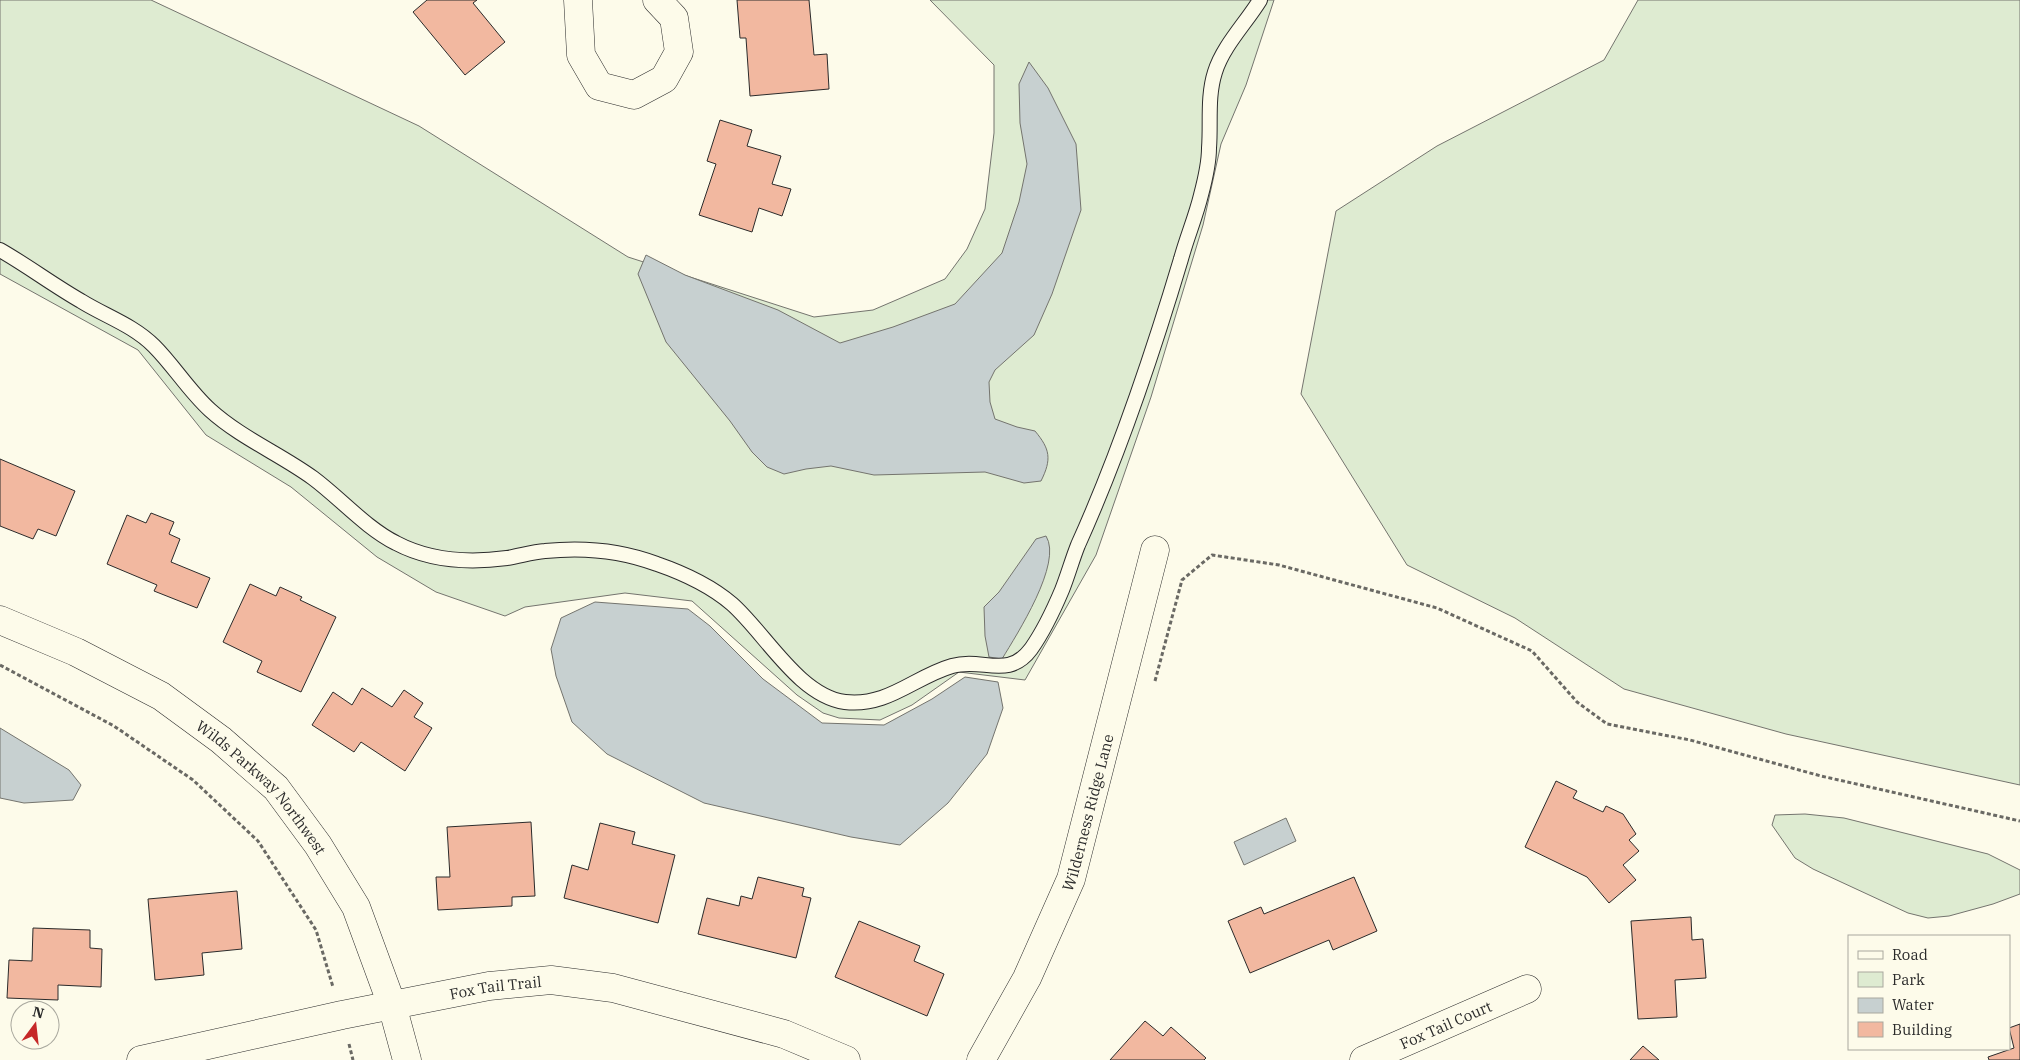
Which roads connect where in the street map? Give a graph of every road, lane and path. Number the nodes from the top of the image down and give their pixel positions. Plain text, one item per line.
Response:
1 (578, 0) edge
2 (657, 0) edge
3 (1260, 0) edge
4 (0, 250) edge
5 (1155, 550) dead end
6 (0, 620) edge
7 (0, 665) edge
8 (1155, 682) dead end
9 (2020, 822) edge
10 (1528, 989) dead end
11 (392, 1005) junction
12 (342, 1015) junction
13 (141, 1060) edge
14 (354, 1060) edge
15 (407, 1060) edge
16 (846, 1060) edge
17 (981, 1060) edge
18 (1364, 1060) edge

1 - 2 street
3 - 4 lane
5 - 17 street, Wilderness Ridge Lane
6 - 11 street, Wilds Parkway Northwest
7 - 12 path
8 - 9 path
10 - 18 street, Fox Tail Court
11 - 12 street, Fox Tail Trail
11 - 15 street, Wilds Parkway Northwest
11 - 16 street, Fox Tail Trail
12 - 13 street, Fox Tail Trail
12 - 14 path

